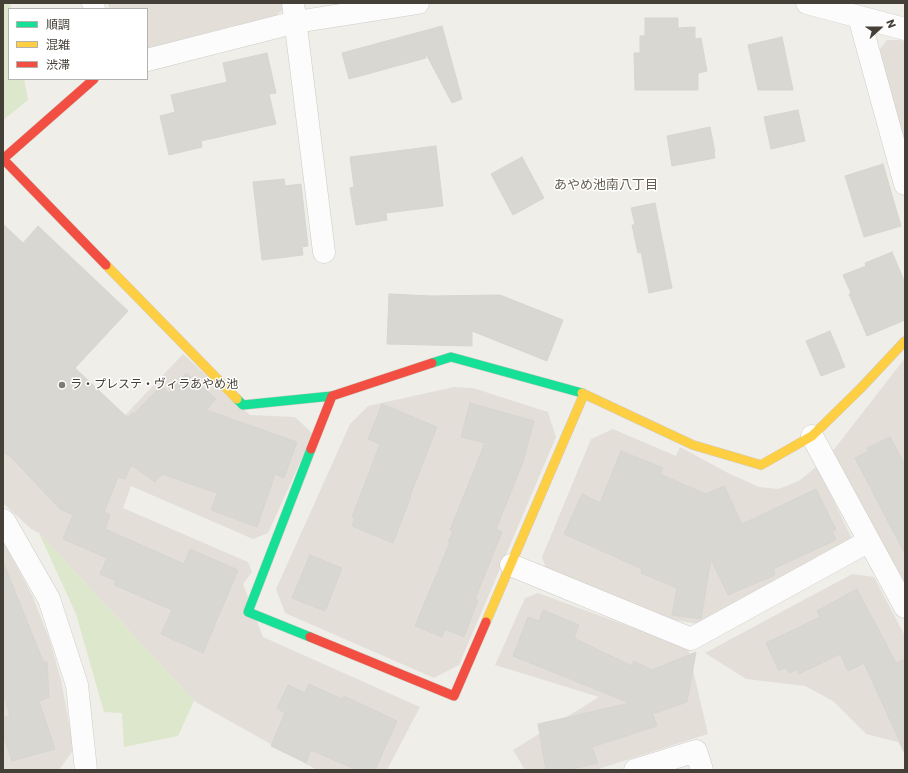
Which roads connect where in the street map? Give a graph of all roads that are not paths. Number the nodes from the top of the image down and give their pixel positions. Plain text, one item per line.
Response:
1 (418, 3) edge
2 (807, 3) edge
3 (295, 13) edge
4 (859, 17) junction
5 (905, 29) edge
6 (148, 60) edge
7 (93, 80) edge
8 (905, 184) edge
9 (324, 252) dead end
10 (905, 341) edge
11 (584, 394) junction
12 (332, 396) junction
13 (812, 436) junction
14 (3, 520) edge
15 (870, 541) junction
16 (511, 565) junction
17 (905, 607) edge
18 (86, 770) edge
19 (635, 770) edge
20 (702, 770) edge

1 - 3 street
2 - 4 street
3 - 6 street
3 - 9 street
4 - 5 street
4 - 8 street
7 - 12 street
10 - 13 street
11 - 12 street
11 - 13 street
11 - 16 street
12 - 16 street
13 - 15 street
14 - 18 street
15 - 16 street
15 - 17 street
19 - 20 street

